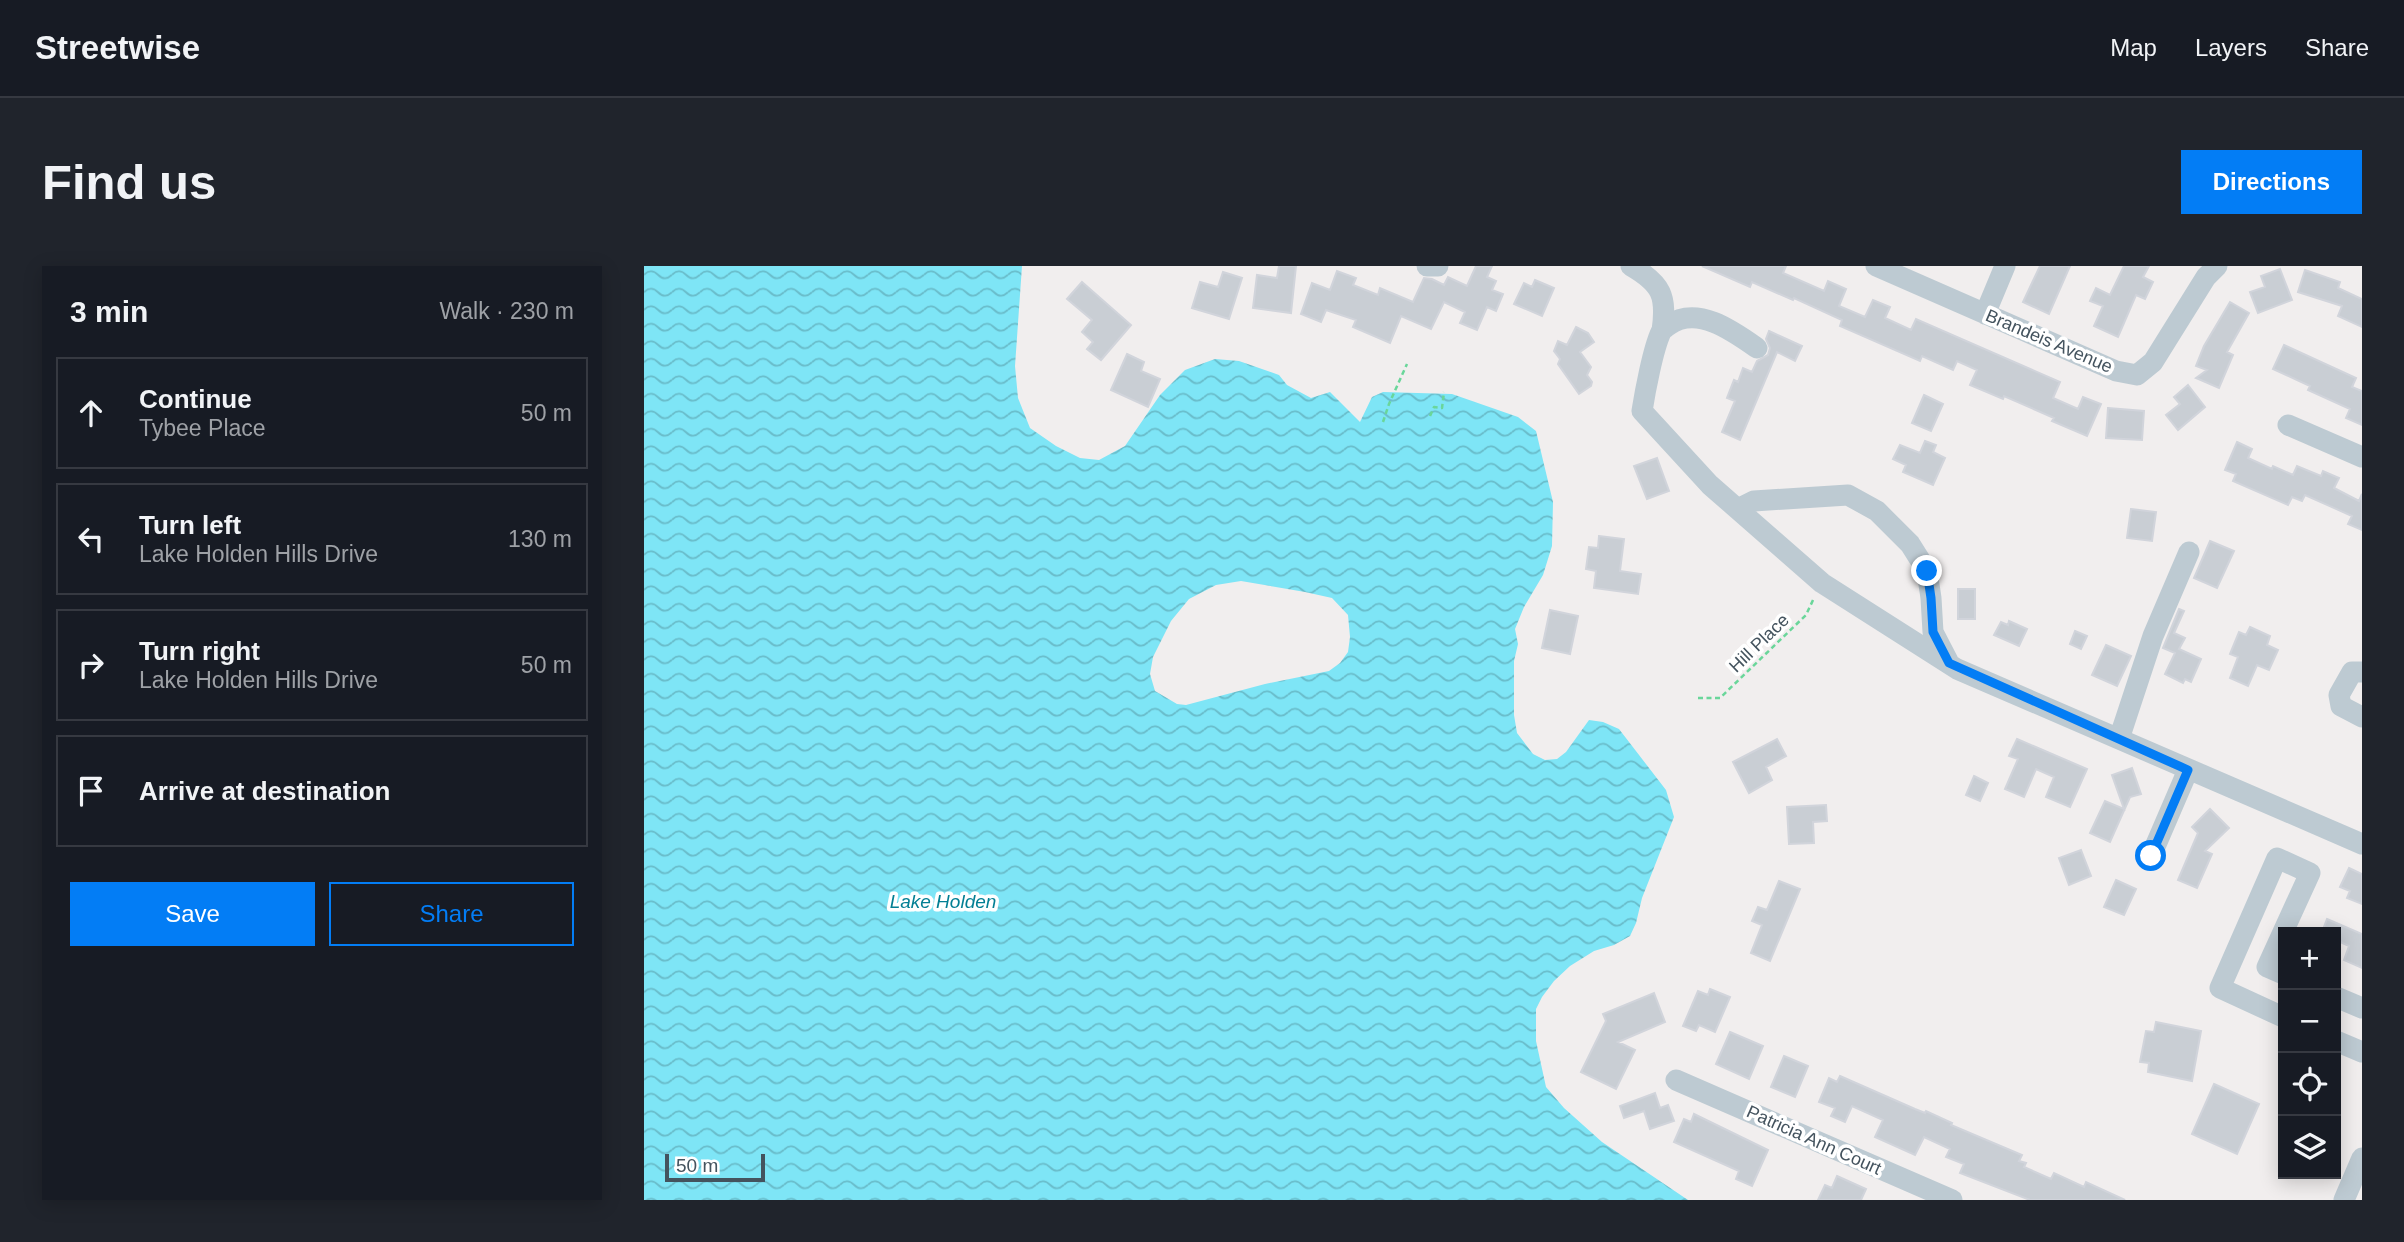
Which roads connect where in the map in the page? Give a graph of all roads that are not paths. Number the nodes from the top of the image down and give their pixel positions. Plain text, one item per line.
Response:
1 (1631, 266) edge
2 (1876, 266) edge
3 (2005, 266) edge
4 (2217, 266) edge
5 (1985, 314) junction
6 (1662, 331) junction
7 (1757, 348) dead end
8 (2288, 425) dead end
9 (2362, 457) edge
10 (1738, 509) junction
11 (2189, 552) dead end
12 (1949, 663) junction
13 (2362, 672) edge
14 (2362, 718) edge
15 (2119, 740) junction
16 (2188, 770) junction
17 (2361, 841) edge
18 (2151, 856) dead end
19 (2285, 927) edge
20 (2235, 954) junction
21 (2275, 971) edge
22 (2341, 999) edge
23 (2362, 1008) edge
24 (2278, 1015) edge
25 (2341, 1043) edge
26 (2362, 1052) edge
27 (1676, 1080) dead end
28 (2362, 1158) edge
29 (1952, 1200) edge
30 (2344, 1200) edge

1 - 6 street
2 - 5 street, Brandeis Avenue
3 - 5 street
4 - 5 street, Brandeis Avenue
6 - 7 street
6 - 10 street
8 - 9 street
10 - 12 street
10 - 12 street
11 - 15 street
12 - 15 street
13 - 14 street
15 - 16 street
16 - 17 street
16 - 18 street
19 - 20 street
20 - 21 street
20 - 24 street
22 - 23 street
25 - 26 street
27 - 29 street, Patricia Ann Court
28 - 30 street

